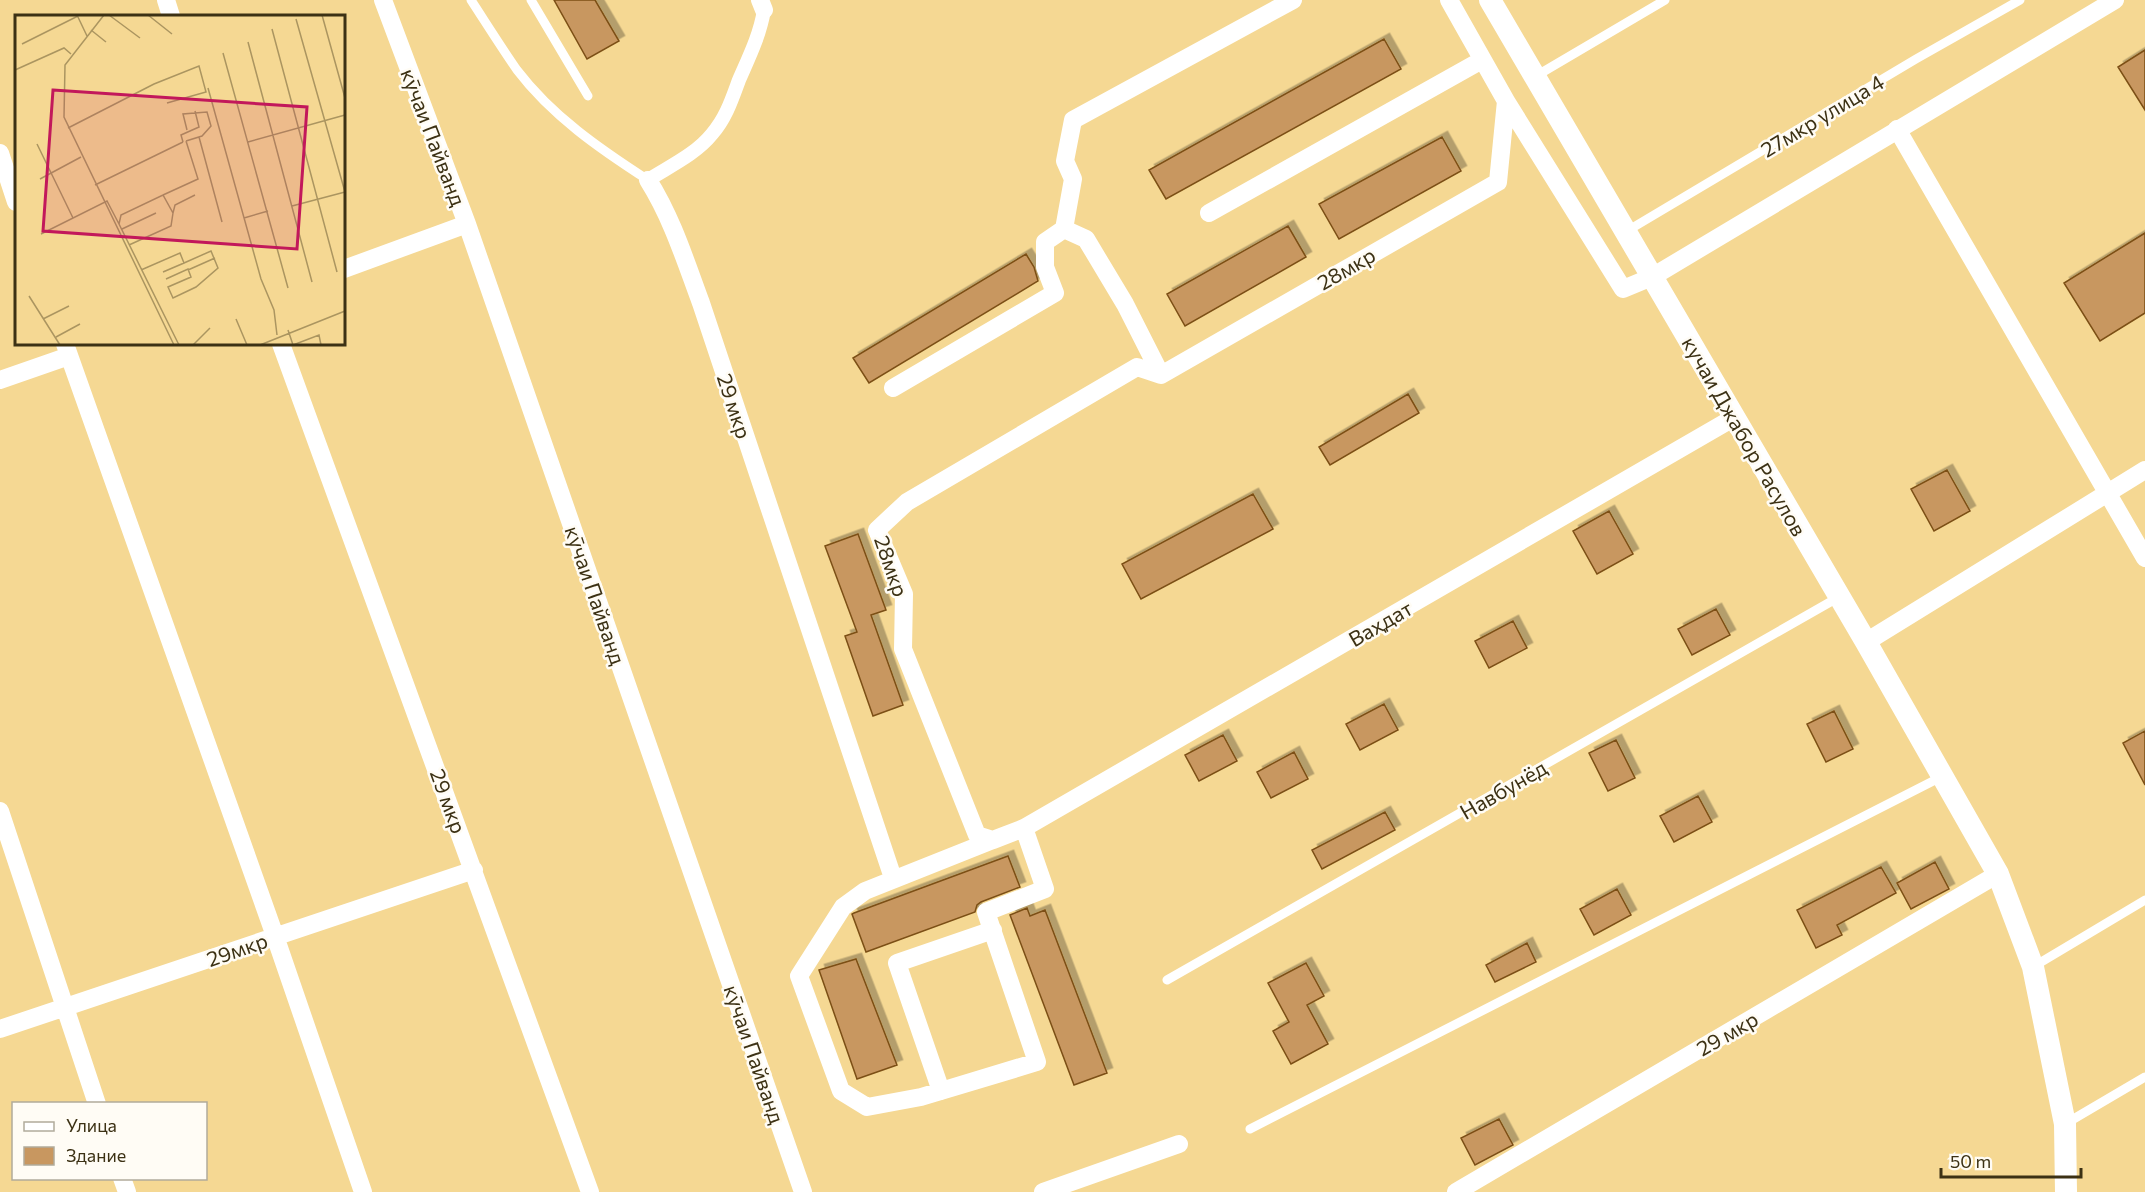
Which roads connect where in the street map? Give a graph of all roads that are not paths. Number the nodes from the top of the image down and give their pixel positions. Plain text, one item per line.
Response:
1 (166, 0) edge
2 (382, 0) edge
3 (471, 0) edge
4 (531, 0) edge
5 (1293, 0) edge
6 (1449, 0) edge
7 (1490, 0) edge
8 (1665, 0) edge
9 (2020, 0) edge
10 (2115, 0) edge
11 (762, 5) edge
12 (171, 15) edge
13 (1482, 60) junction
14 (1536, 76) junction
15 (588, 96) dead end
16 (1506, 101) junction
17 (1897, 129) junction
18 (0, 153) edge
19 (648, 180) junction
20 (15, 199) edge
21 (1209, 213) dead end
22 (467, 224) junction
23 (1064, 229) junction
24 (1625, 232) junction
25 (345, 269) edge
26 (1652, 277) junction
27 (281, 345) edge
28 (67, 350) edge
29 (1161, 375) junction
30 (0, 381) edge
31 (893, 388) dead end
32 (1735, 417) junction
33 (2145, 470) edge
34 (2107, 492) junction
35 (2145, 558) edge
36 (1839, 597) junction
37 (1866, 642) junction
38 (1943, 776) junction
39 (0, 811) edge
40 (1024, 828) junction
41 (993, 840) junction
42 (474, 870) junction
43 (1998, 874) junction
44 (893, 878) junction
45 (2145, 900) edge
46 (993, 930) junction
47 (275, 936) junction
48 (2033, 967) junction
49 (1167, 980) dead end
50 (64, 1007) junction
51 (0, 1029) edge
52 (2145, 1077) edge
53 (941, 1091) junction
54 (96, 1102) edge
55 (2065, 1124) junction
56 (1250, 1129) dead end
57 (1179, 1144) dead end
58 (363, 1192) edge
59 (590, 1192) edge
60 (803, 1192) edge
61 (1043, 1192) edge
62 (1456, 1192) edge
63 (2066, 1192) edge

1 - 12 street
2 - 22 street, кӯчаи Пайванд
3 - 19 lane, 29 мкр
4 - 15 lane
5 - 23 street
6 - 13 street
7 - 14 street, кучаи Джабор Расулов
8 - 14 lane
9 - 24 lane, 27мкр улица 4
10 - 17 street
11 - 19 street
13 - 16 street
13 - 21 street
14 - 24 street, кучаи Джабор Расулов
16 - 26 street
16 - 29 street, 28мкр
17 - 26 street
17 - 34 street
18 - 20 street
19 - 44 street, 29 мкр
22 - 25 street
22 - 60 street, кӯчаи Пайванд
23 - 29 street
23 - 31 street
24 - 26 street, кучаи Джабор Расулов
26 - 32 street, кучаи Джабор Расулов
27 - 42 street, 29 мкр
28 - 30 street
28 - 47 street
29 - 41 street, 28мкр
32 - 36 street, кучаи Джабор Расулов
32 - 40 street, Ваҳдат
33 - 34 street
34 - 35 street
34 - 37 street
36 - 37 street, кучаи Джабор Расулов
36 - 49 lane, Навбунёд
37 - 38 street, кучаи Джабор Расулов
38 - 43 street, кучаи Джабор Расулов
38 - 56 lane
39 - 50 street
40 - 41 street
40 - 46 street
41 - 44 street
42 - 47 street, 29мкр
42 - 59 street, 29 мкр
43 - 48 street, кучаи Джабор Расулов
43 - 62 street, 29 мкр
44 - 53 street
45 - 48 lane
46 - 53 street
46 - 53 street
47 - 50 street, 29мкр
47 - 58 street
48 - 55 street, кучаи Джабор Расулов
50 - 51 street, 29мкр
50 - 54 street
52 - 55 lane
55 - 63 street, кучаи Джабор Расулов
57 - 61 street

